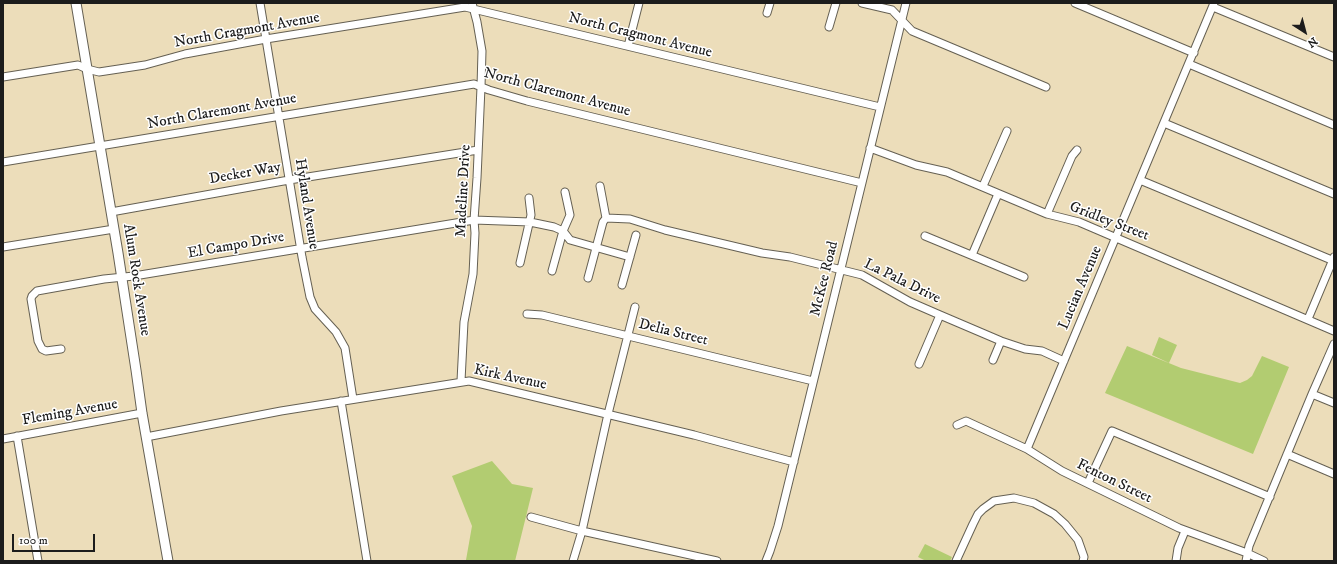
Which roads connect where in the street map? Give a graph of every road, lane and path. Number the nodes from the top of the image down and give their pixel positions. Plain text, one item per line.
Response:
1 (76, 3) edge
2 (260, 3) edge
3 (639, 3) edge
4 (770, 3) edge
5 (836, 3) edge
6 (862, 3) edge
7 (906, 3) edge
8 (1075, 3) edge
9 (1213, 5) edge
10 (473, 6) edge
11 (767, 12) dead end
12 (901, 21) junction
13 (829, 27) dead end
14 (266, 39) junction
15 (628, 46) junction
16 (1194, 53) junction
17 (1334, 57) edge
18 (1189, 64) junction
19 (87, 69) junction
20 (3, 77) edge
21 (481, 86) junction
22 (1046, 87) dead end
23 (880, 108) junction
24 (279, 116) junction
25 (1164, 123) junction
26 (1334, 125) edge
27 (1007, 131) dead end
28 (100, 146) junction
29 (870, 148) junction
30 (478, 150) junction
31 (1077, 150) dead end
32 (3, 162) edge
33 (289, 180) junction
34 (1140, 180) junction
35 (862, 182) junction
36 (600, 186) dead end
37 (982, 186) junction
38 (565, 192) dead end
39 (998, 194) junction
40 (1334, 194) edge
41 (529, 198) dead end
42 (111, 212) junction
43 (1047, 214) junction
44 (606, 218) junction
45 (474, 220) junction
46 (530, 222) junction
47 (114, 229) junction
48 (563, 231) junction
49 (636, 235) dead end
50 (925, 236) dead end
51 (1116, 238) junction
52 (3, 247) edge
53 (300, 248) junction
54 (596, 248) junction
55 (972, 255) junction
56 (630, 257) junction
57 (1334, 259) edge
58 (520, 263) dead end
59 (840, 270) junction
60 (552, 271) dead end
61 (122, 277) junction
62 (1024, 277) dead end
63 (588, 278) dead end
64 (622, 285) dead end
65 (635, 307) dead end
66 (527, 314) dead end
67 (940, 315) junction
68 (1308, 319) junction
69 (1334, 331) edge
70 (628, 336) junction
71 (1001, 341) junction
72 (1334, 344) edge
73 (61, 349) dead end
74 (993, 360) dead end
75 (1064, 361) junction
76 (918, 364) dead end
77 (461, 381) junction
78 (813, 381) junction
79 (1312, 394) junction
80 (353, 399) junction
81 (341, 401) junction
82 (1334, 403) edge
83 (142, 413) junction
84 (608, 414) junction
85 (957, 425) dead end
86 (17, 436) junction
87 (146, 437) junction
88 (3, 439) edge
89 (1026, 449) junction
90 (1287, 454) junction
91 (794, 462) junction
92 (1334, 474) edge
93 (1088, 483) junction
94 (1270, 497) junction
95 (531, 517) dead end
96 (582, 531) junction
97 (1185, 531) junction
98 (1247, 557) edge
99 (38, 561) edge
100 (168, 561) edge
101 (367, 561) edge
102 (573, 561) edge
103 (717, 561) edge
104 (766, 561) edge
105 (956, 561) edge
106 (1083, 561) edge
107 (1176, 561) edge
108 (1264, 561) edge

1 - 19 main road, Alum Rock Avenue
2 - 14 street, Hyland Avenue
3 - 15 street
4 - 11 street
5 - 13 street
6 - 12 street
7 - 12 street, McKee Road
8 - 16 street
9 - 16 street, Lucian Avenue
9 - 17 street
10 - 14 street, North Cragmont Avenue
10 - 15 street, North Cragmont Avenue
10 - 21 street, Madeline Drive
12 - 22 street
12 - 23 street, McKee Road
14 - 19 street, North Cragmont Avenue
14 - 24 street, Hyland Avenue
15 - 23 street, North Cragmont Avenue
16 - 18 street, Lucian Avenue
18 - 25 street, Lucian Avenue
18 - 26 street
19 - 20 street, North Cragmont Avenue
19 - 28 main road, Alum Rock Avenue
21 - 24 street, North Claremont Avenue
21 - 30 street, Madeline Drive
21 - 35 street, North Claremont Avenue
23 - 29 street, McKee Road
24 - 28 street, North Claremont Avenue
24 - 33 street, Hyland Avenue
25 - 34 street, Lucian Avenue
25 - 40 street
27 - 37 street
28 - 32 street, North Claremont Avenue
28 - 42 main road, Alum Rock Avenue
29 - 35 street, McKee Road
29 - 37 street, Gridley Street
30 - 33 street, Decker Way
30 - 45 street, Madeline Drive
31 - 43 street
33 - 42 street, Decker Way
33 - 53 street, Hyland Avenue
34 - 51 street, Lucian Avenue
34 - 57 street
35 - 59 street, McKee Road
36 - 44 street
37 - 39 street, Gridley Street
38 - 48 street
39 - 43 street, Gridley Street
39 - 55 street
41 - 46 street
42 - 47 main road, Alum Rock Avenue
43 - 51 street, Gridley Street
44 - 54 street
44 - 59 street, La Pala Drive
45 - 46 street, El Campo Drive
45 - 53 street, El Campo Drive
45 - 77 street, Madeline Drive
46 - 48 street, El Campo Drive
46 - 58 street
47 - 52 street
47 - 61 main road, Alum Rock Avenue
48 - 54 street, El Campo Drive
48 - 60 street
49 - 56 street
50 - 55 street
51 - 68 street, Gridley Street
51 - 75 street, Lucian Avenue
53 - 61 street, El Campo Drive
53 - 80 street, Hyland Avenue
54 - 56 street, El Campo Drive
54 - 63 street
55 - 62 street
56 - 64 street
57 - 68 street
59 - 67 street, La Pala Drive
59 - 78 street, McKee Road
61 - 73 street, El Campo Drive
61 - 83 main road, Alum Rock Avenue
65 - 70 street
66 - 70 street, Delia Street
67 - 71 street, La Pala Drive
67 - 76 street
68 - 69 street, Gridley Street
70 - 78 street, Delia Street
70 - 84 street
71 - 74 street
71 - 75 street, La Pala Drive
72 - 79 street
75 - 89 street, Lucian Avenue
77 - 80 street, Kirk Avenue
77 - 84 street, Kirk Avenue
78 - 91 street, McKee Road
79 - 82 street
79 - 90 street
80 - 81 street, Kirk Avenue
81 - 87 street, Kirk Avenue
81 - 101 street
83 - 86 street, Fleming Avenue
83 - 87 main road, Alum Rock Avenue
84 - 91 street, Kirk Avenue
84 - 96 street
85 - 89 street, Fenton Street
86 - 88 street, Fleming Avenue
86 - 99 street
87 - 100 main road, Alum Rock Avenue
89 - 93 street, Fenton Street
90 - 92 street
90 - 94 street
91 - 104 street, McKee Road
93 - 94 street
93 - 97 street, Fenton Street
94 - 98 street
95 - 96 street
96 - 102 street
96 - 103 street
97 - 98 street, Fenton Street
97 - 107 street
98 - 108 street, Fenton Street
105 - 106 street

